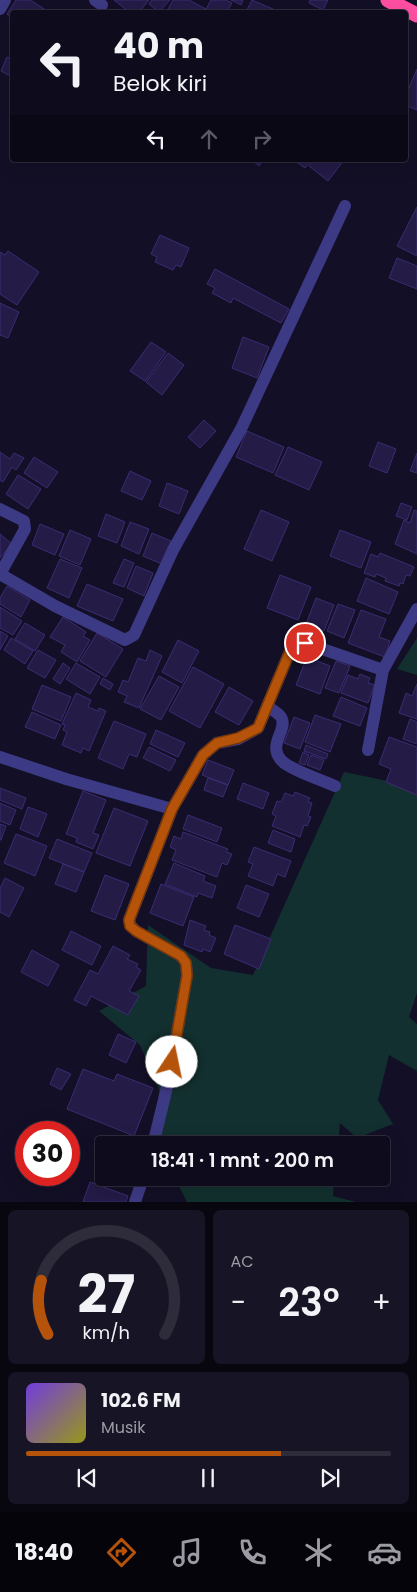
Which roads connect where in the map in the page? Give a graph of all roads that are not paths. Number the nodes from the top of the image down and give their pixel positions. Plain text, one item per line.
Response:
1 (5, 0) edge
2 (388, 0) edge
3 (0, 9) edge
4 (407, 10) edge
5 (346, 206) dead end
6 (0, 509) edge
7 (0, 574) edge
8 (417, 609) edge
9 (383, 670) junction
10 (269, 707) junction
11 (368, 750) dead end
12 (0, 757) edge
13 (335, 786) dead end
14 (172, 809) junction
15 (155, 1136) edge
16 (140, 1186) edge
17 (135, 1202) edge

1 - 3 street
2 - 4 highway
5 - 7 street
6 - 7 street
8 - 9 street
9 - 10 street
9 - 11 street
10 - 13 street
10 - 14 street
12 - 14 street
14 - 15 street
16 - 17 street

